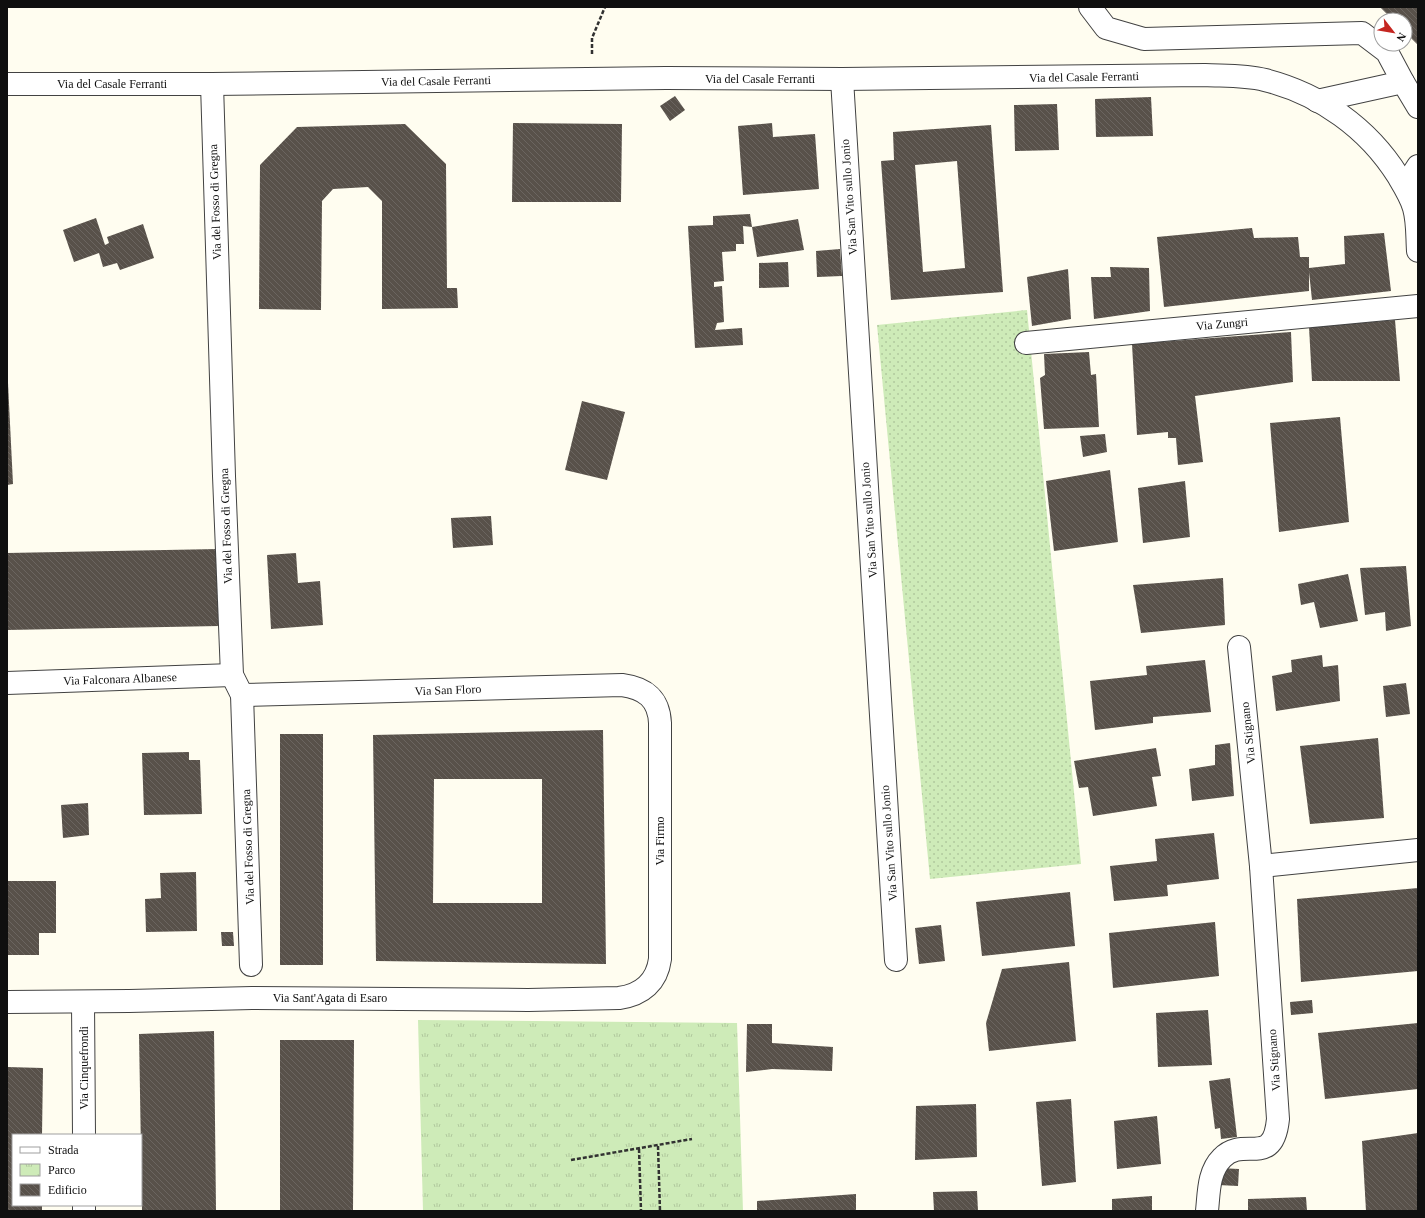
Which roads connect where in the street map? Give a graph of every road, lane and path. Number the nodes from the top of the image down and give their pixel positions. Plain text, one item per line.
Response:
1 (606, 7) edge
2 (1090, 7) edge
3 (592, 54) dead end
4 (842, 79) junction
5 (1403, 82) junction
6 (7, 84) edge
7 (212, 84) junction
8 (1317, 101) junction
9 (1418, 108) edge
10 (1418, 166) edge
11 (1405, 186) junction
12 (1418, 251) edge
13 (1418, 306) edge
14 (1026, 343) dead end
15 (1239, 647) dead end
16 (232, 675) junction
17 (7, 683) edge
18 (242, 696) junction
19 (650, 697) joint
20 (1418, 850) edge
21 (1261, 866) junction
22 (896, 960) dead end
23 (252, 965) dead end
24 (649, 985) joint
25 (7, 1002) edge
26 (83, 1002) junction
27 (84, 1134) edge
28 (692, 1139) dead end
29 (658, 1146) junction
30 (639, 1149) junction
31 (571, 1160) dead end
32 (641, 1211) edge
33 (660, 1211) edge
34 (1207, 1211) edge

1 - 3 path
2 - 5 street
4 - 7 street, Via del Casale Ferranti
4 - 8 street, Via del Casale Ferranti
4 - 22 street, Via San Vito sullo Jonio
5 - 8 street
5 - 9 street
6 - 7 street, Via del Casale Ferranti
7 - 16 street, Via del Fosso di Gregna
8 - 11 street, Via del Casale Ferranti
10 - 11 street
11 - 12 street, Via del Casale Ferranti
13 - 14 street, Via Zungri
15 - 21 street, Via Stignano
16 - 17 street, Via Falconara Albanese
16 - 18 street, Via del Fosso di Gregna
18 - 19 street, Via San Floro
18 - 23 street, Via del Fosso di Gregna
19 - 24 street, Via Firmo
20 - 21 street
21 - 34 street, Via Stignano
24 - 26 street, Via Sant'Agata di Esaro
25 - 26 street, Via Sant'Agata di Esaro
26 - 27 street, Via Cinquefrondi
28 - 29 path
29 - 30 path
29 - 33 path
30 - 31 path
30 - 32 path

